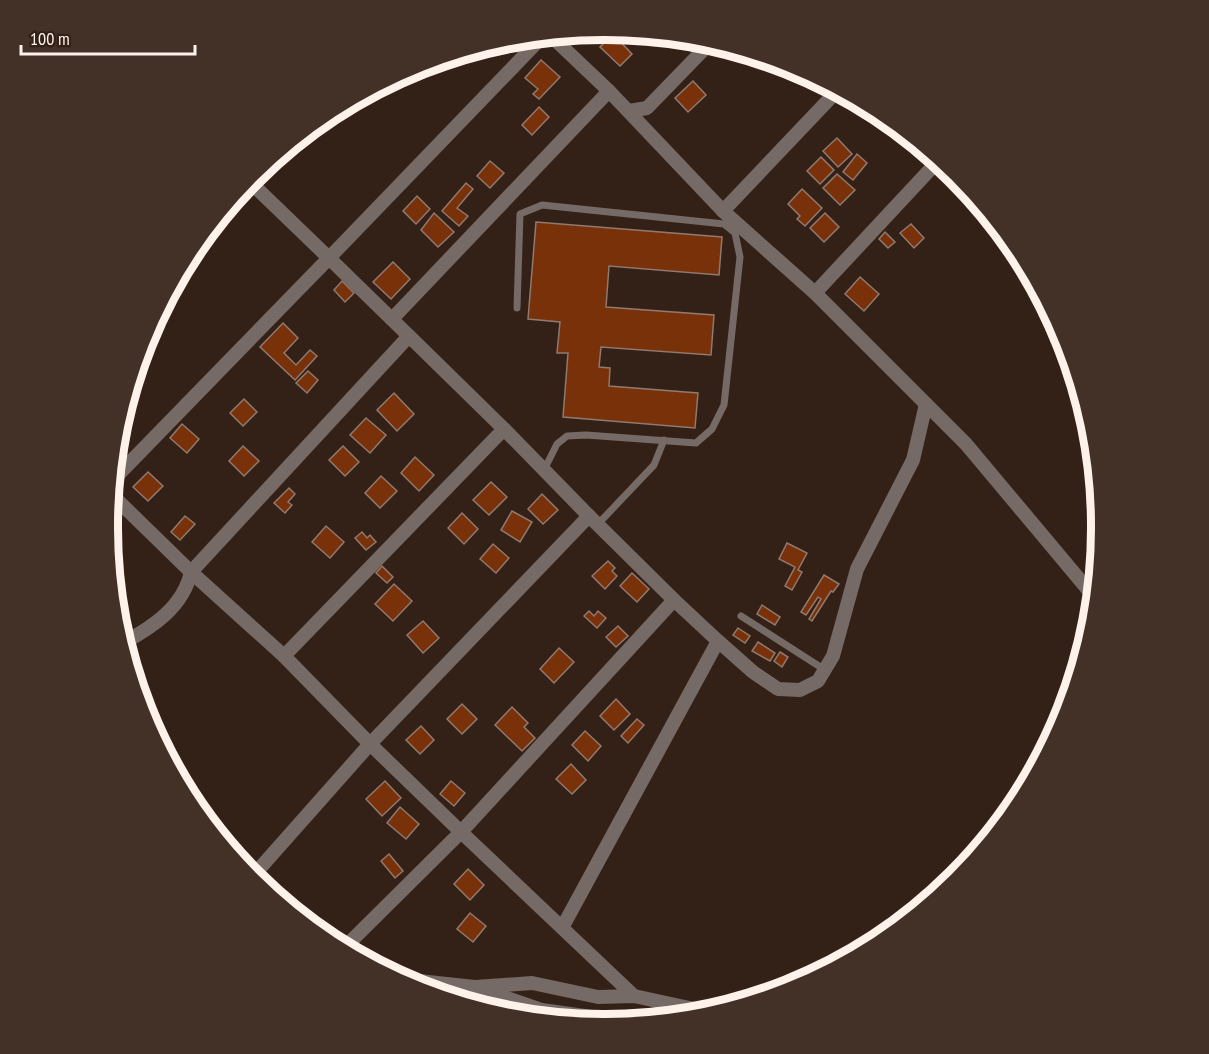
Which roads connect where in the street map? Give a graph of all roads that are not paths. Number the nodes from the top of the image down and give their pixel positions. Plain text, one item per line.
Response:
1 (559, 43) edge
2 (533, 46) edge
3 (702, 51) edge
4 (609, 91) junction
5 (831, 97) edge
6 (629, 111) junction
7 (932, 167) edge
8 (256, 188) edge
9 (723, 211) junction
10 (329, 258) junction
11 (815, 293) junction
12 (517, 308) dead end
13 (392, 319) junction
14 (409, 336) junction
15 (926, 404) junction
16 (504, 429) junction
17 (664, 440) junction
18 (544, 470) junction
19 (121, 472) edge
20 (119, 502) edge
21 (593, 520) junction
22 (191, 572) junction
23 (1087, 589) edge
24 (674, 600) junction
25 (741, 616) dead end
26 (131, 638) edge
27 (718, 641) junction
28 (284, 656) junction
29 (825, 670) junction
30 (370, 744) junction
31 (461, 832) junction
32 (259, 870) edge
33 (562, 928) junction
34 (350, 942) edge
35 (435, 983) edge
36 (475, 987) junction
37 (634, 996) junction
38 (683, 1007) edge
39 (539, 1009) edge

1 - 4 street
2 - 10 street
3 - 6 street
4 - 6 street
4 - 13 street
5 - 9 street
6 - 9 street
7 - 11 street
8 - 10 street
9 - 11 street
10 - 13 street
10 - 19 street
11 - 15 street
12 - 17 lane
13 - 14 street
14 - 16 street
14 - 22 street
15 - 23 street
15 - 29 street
16 - 18 street
16 - 28 street
17 - 18 lane
17 - 21 lane
18 - 21 street
20 - 22 street
21 - 24 street
21 - 30 street
22 - 26 street
22 - 28 street
24 - 27 street
24 - 31 street
25 - 29 lane
27 - 29 street
27 - 33 street
28 - 30 street
30 - 31 street
30 - 32 street
31 - 33 street
31 - 34 street
33 - 37 street
35 - 36 street
36 - 37 street
36 - 39 street
37 - 38 street

